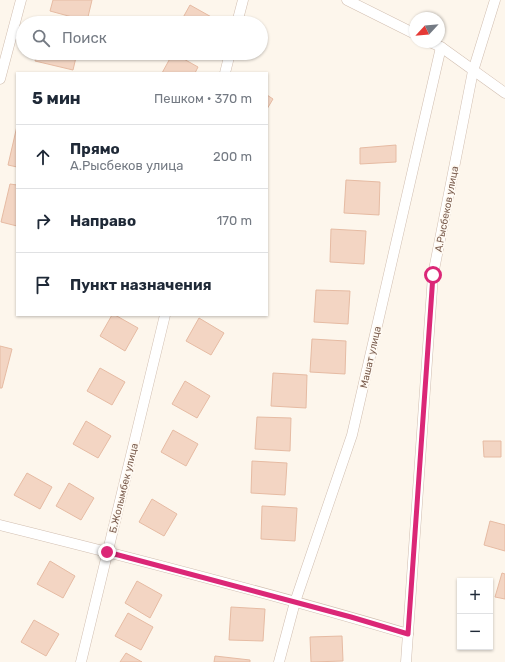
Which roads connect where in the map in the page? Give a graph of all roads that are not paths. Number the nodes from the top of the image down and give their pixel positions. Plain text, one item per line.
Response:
1 (21, 0) edge
2 (243, 0) edge
3 (347, 0) edge
4 (495, 0) edge
5 (17, 16) edge
6 (239, 16) edge
7 (16, 19) edge
8 (409, 31) edge
9 (441, 48) edge
10 (442, 48) edge
11 (228, 60) edge
12 (473, 70) junction
13 (225, 72) edge
14 (0, 79) edge
15 (505, 93) edge
16 (165, 316) edge
17 (0, 525) edge
18 (107, 552) junction
19 (295, 602) junction
20 (408, 634) junction
21 (81, 662) edge
22 (279, 662) edge
23 (406, 662) edge

1 - 5 street
2 - 6 street
3 - 8 street
4 - 12 street, А.Рысбеков улица
7 - 14 street
9 - 19 street, Машат улица
10 - 12 street
11 - 13 street
12 - 15 street
12 - 20 street, А.Рысбеков улица
16 - 18 street, Б.Жолымбек улица
17 - 18 street
18 - 19 street
18 - 21 street, Б.Жолымбек улица
19 - 20 street
19 - 22 street, Машат улица
20 - 23 street, А.Рысбеков улица

